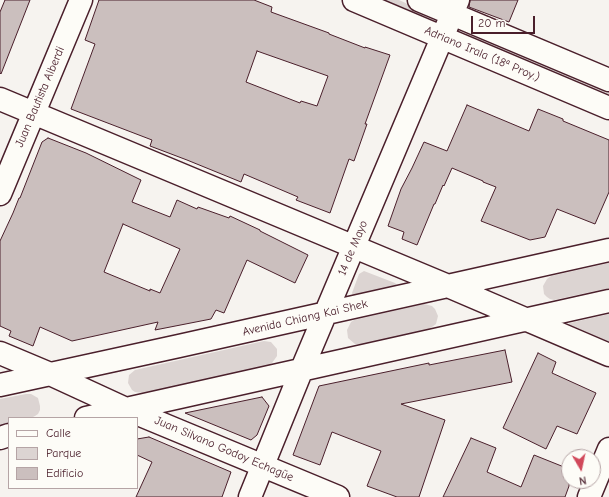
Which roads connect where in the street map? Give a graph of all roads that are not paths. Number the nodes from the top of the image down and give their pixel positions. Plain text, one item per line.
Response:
1 (81, 0) edge
2 (354, 0) edge
3 (419, 0) edge
4 (455, 7) edge
5 (442, 37) junction
6 (609, 80) edge
7 (0, 99) edge
8 (609, 108) edge
9 (34, 113) junction
10 (0, 194) edge
11 (354, 247) junction
12 (609, 250) edge
13 (448, 286) junction
14 (609, 300) edge
15 (327, 312) junction
16 (526, 319) junction
17 (0, 353) edge
18 (609, 355) edge
19 (302, 369) junction
20 (50, 374) junction
21 (0, 385) edge
22 (126, 409) junction
23 (90, 417) edge
24 (609, 449) edge
25 (263, 466) junction
26 (250, 497) edge
27 (338, 497) edge
28 (589, 497) edge

1 - 9 street, Juan Bautista Alberdi
2 - 5 street, Adriano Irala (18ª Proy.)
3 - 4 street, Adriano Irala (18ª Proy.)
4 - 5 street, 14 de Mayo
4 - 6 street, Adriano Irala (18ª Proy.)
5 - 8 street, Adriano Irala (18ª Proy.)
5 - 11 street, 14 de Mayo
7 - 9 street
9 - 10 street, Juan Bautista Alberdi
9 - 11 street
11 - 13 street
11 - 15 street, 14 de Mayo
12 - 13 street, Avenida Chiang Kai Shek
13 - 15 street, Avenida Chiang Kai Shek
13 - 16 street
14 - 16 street
15 - 19 street, 14 de Mayo
15 - 20 street, Avenida Chiang Kai Shek
16 - 18 street
16 - 19 street
17 - 20 street, Juan Silvano Godoy Echagüe
19 - 22 street
19 - 25 street, 14 de Mayo
20 - 21 street, Avenida Chiang Kai Shek
20 - 22 street, Juan Silvano Godoy Echagüe
22 - 23 street
22 - 25 street, Juan Silvano Godoy Echagüe
24 - 28 street
25 - 26 street, 14 de Mayo
25 - 27 street, Juan Silvano Godoy Echagüe

